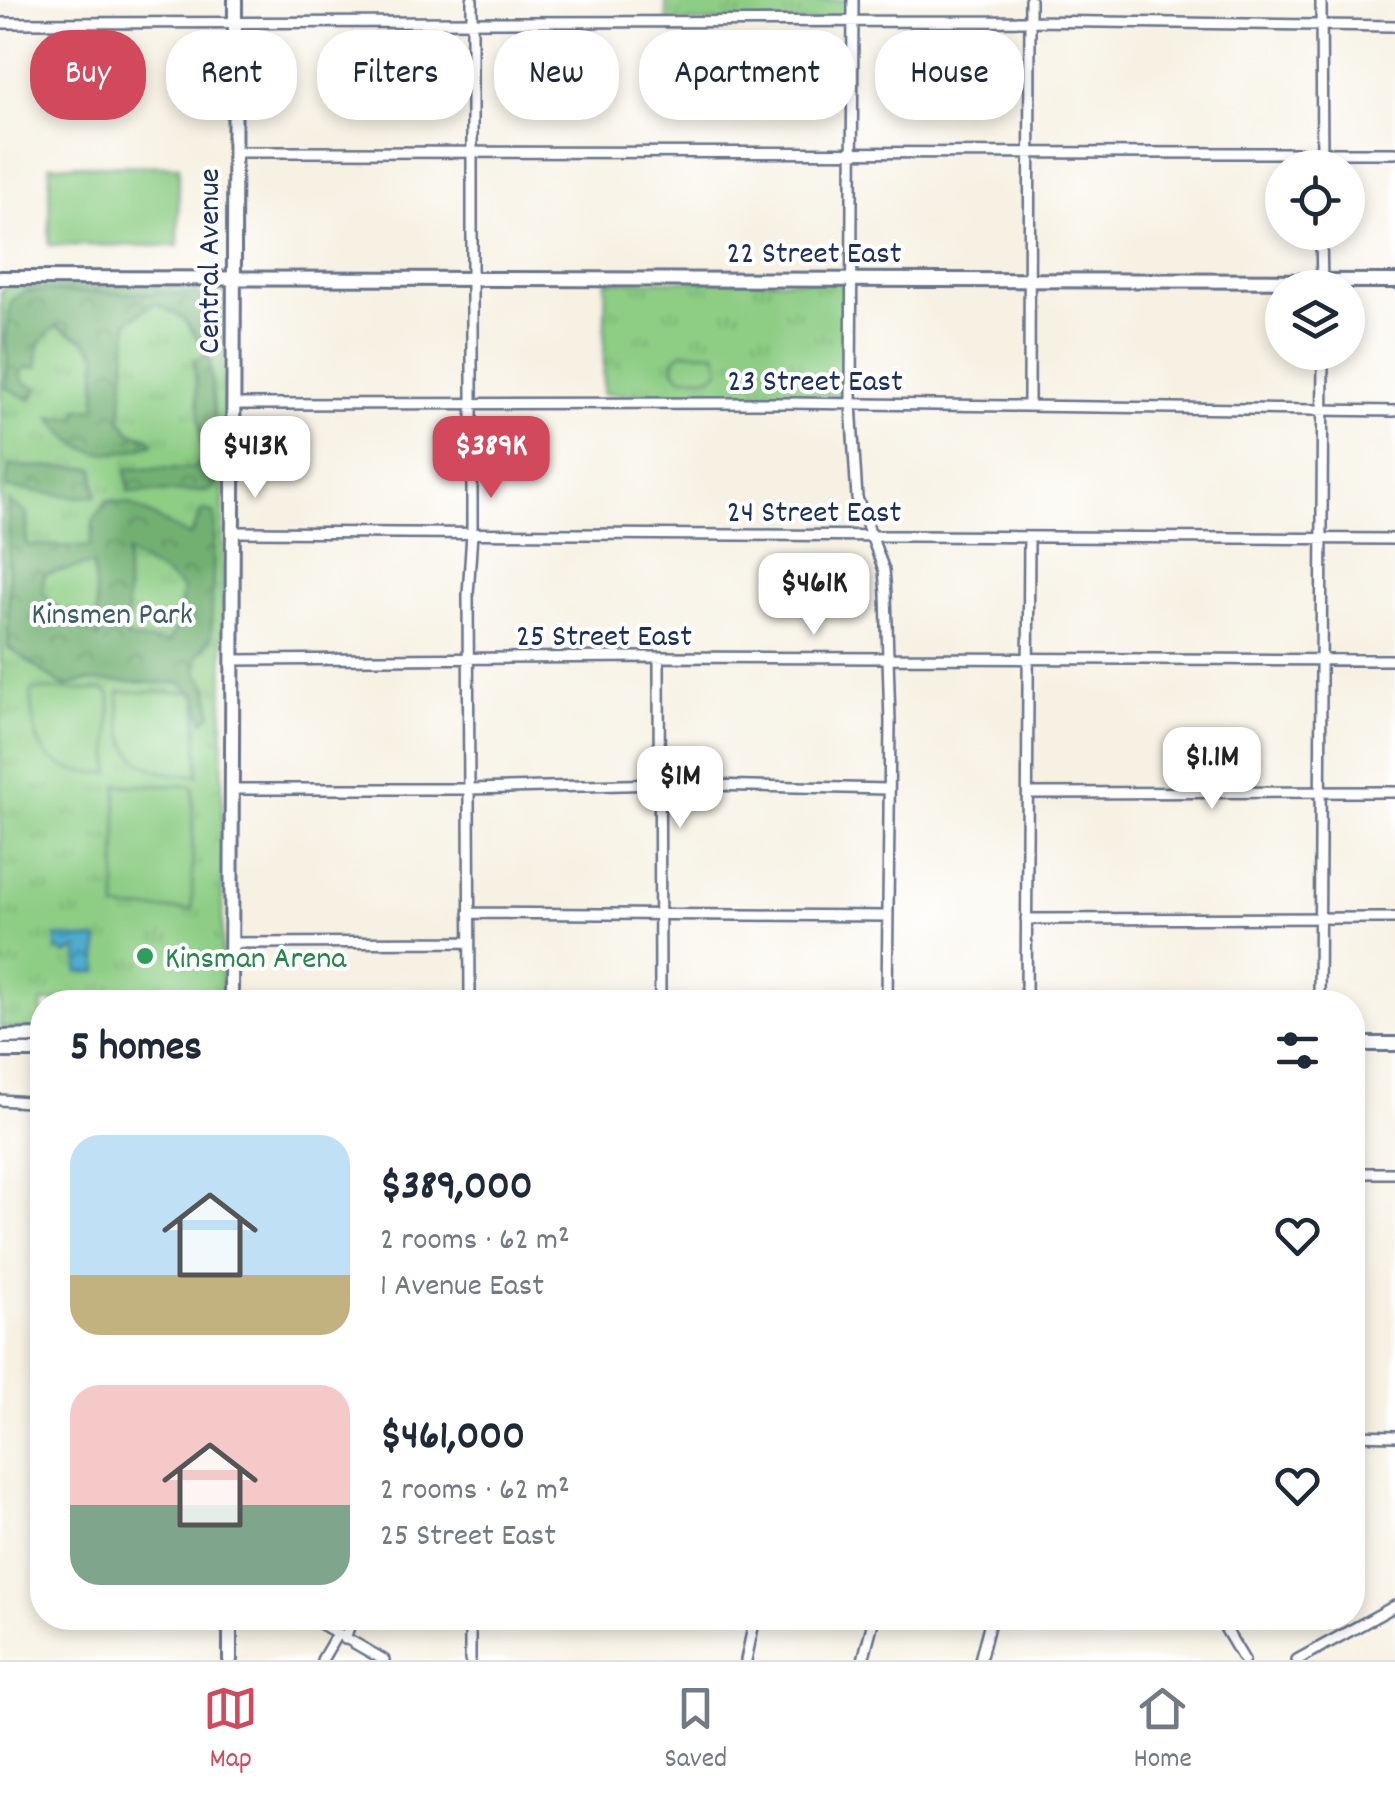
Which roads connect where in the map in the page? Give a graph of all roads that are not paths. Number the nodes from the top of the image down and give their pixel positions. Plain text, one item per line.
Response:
1 (235, 0) edge
2 (472, 0) edge
3 (853, 0) edge
4 (1030, 0) edge
5 (1321, 0) edge
6 (1030, 21) junction
7 (235, 22) junction
8 (472, 22) junction
9 (853, 22) junction
10 (0, 23) edge
11 (1321, 26) junction
12 (1395, 26) edge
13 (471, 150) junction
14 (1322, 150) edge
15 (235, 152) junction
16 (1029, 152) junction
17 (852, 153) junction
18 (1265, 153) edge
19 (1365, 153) edge
20 (1395, 153) edge
21 (0, 278) edge
22 (852, 278) junction
23 (233, 279) junction
24 (1029, 280) junction
25 (470, 281) junction
26 (1395, 282) edge
27 (1265, 283) edge
28 (1365, 283) edge
29 (1323, 370) edge
30 (234, 404) junction
31 (472, 404) junction
32 (851, 404) junction
33 (1029, 406) junction
34 (1322, 410) junction
35 (1395, 411) edge
36 (234, 532) junction
37 (472, 533) junction
38 (872, 536) junction
39 (1029, 536) junction
40 (1395, 538) edge
41 (1322, 539) junction
42 (660, 658) junction
43 (889, 658) junction
44 (1029, 658) junction
45 (469, 659) junction
46 (233, 660) junction
47 (1321, 660) junction
48 (1395, 660) edge
49 (661, 784) junction
50 (232, 788) junction
51 (469, 789) junction
52 (889, 790) junction
53 (1395, 792) edge
54 (1028, 793) junction
55 (1321, 793) junction
56 (469, 913) junction
57 (660, 916) junction
58 (888, 916) junction
59 (1320, 918) junction
60 (1395, 918) edge
61 (1026, 919) junction
62 (470, 942) junction
63 (232, 944) junction
64 (231, 990) edge
65 (470, 990) edge
66 (660, 990) edge
67 (887, 990) edge
68 (1026, 990) edge
69 (1319, 990) edge
70 (0, 1036) edge
71 (30, 1036) edge
72 (1365, 1044) edge
73 (1395, 1044) edge
74 (0, 1051) edge
75 (30, 1051) edge
76 (0, 1100) edge
77 (30, 1102) edge
78 (1365, 1173) edge
79 (1395, 1173) edge
80 (1365, 1435) edge
81 (1395, 1436) edge
82 (1395, 1606) edge
83 (1365, 1617) edge
84 (230, 1630) edge
85 (331, 1630) edge
86 (345, 1630) edge
87 (470, 1630) edge
88 (752, 1630) edge
89 (871, 1630) edge
90 (988, 1630) edge
91 (1226, 1630) edge
92 (1341, 1630) edge
93 (341, 1636) junction
94 (1304, 1658) edge
95 (230, 1660) edge
96 (322, 1660) edge
97 (384, 1660) edge
98 (470, 1660) edge
99 (746, 1660) edge
100 (863, 1660) edge
101 (980, 1660) edge
102 (1244, 1660) edge

1 - 7 street, Central Avenue
2 - 8 street
3 - 9 street
4 - 6 street
5 - 11 street
6 - 9 street
6 - 11 street
6 - 16 street
7 - 8 street
7 - 10 street
7 - 15 street, Central Avenue
8 - 9 street
8 - 13 street
9 - 17 street
11 - 12 street
11 - 14 street
13 - 15 street
13 - 17 street
13 - 25 street
15 - 23 street, Central Avenue
16 - 17 street
16 - 18 street
16 - 24 street
17 - 22 street
19 - 20 street
21 - 23 street, 22 Street East
22 - 24 street, 22 Street East
22 - 25 street, 22 Street East
22 - 32 street
23 - 25 street, 22 Street East
23 - 30 street, Central Avenue
24 - 27 street, 22 Street East
24 - 33 street
25 - 31 street
26 - 28 street, 22 Street East
29 - 34 street
30 - 31 street, 23 Street East
30 - 36 street, Central Avenue
31 - 32 street, 23 Street East
31 - 37 street
32 - 33 street, 23 Street East
32 - 38 street
33 - 34 street, 23 Street East
34 - 35 street, 23 Street East
34 - 41 street
36 - 37 street, 24 Street East
36 - 46 street, Central Avenue
37 - 38 street, 24 Street East
37 - 45 street
38 - 39 street, 24 Street East
38 - 43 street
39 - 41 street, 24 Street East
39 - 44 street
40 - 41 street, 24 Street East
41 - 47 street
42 - 43 street, 25 Street East
42 - 45 street, 25 Street East
42 - 49 street
43 - 44 street, 25 Street East
43 - 52 street
44 - 47 street, 25 Street East
44 - 54 street
45 - 46 street, 25 Street East
45 - 51 street
46 - 50 street, Central Avenue
47 - 48 street, 25 Street East
47 - 55 street
49 - 51 street
49 - 52 street
49 - 57 street
50 - 51 street
50 - 63 street, Central Avenue
51 - 56 street
52 - 58 street
53 - 55 street
54 - 55 street
54 - 61 street
55 - 59 street
56 - 57 street
56 - 62 street
57 - 58 street
57 - 66 street
58 - 67 street
59 - 60 street
59 - 61 street
59 - 69 street
61 - 68 street
62 - 63 street
62 - 65 street
63 - 64 street, Central Avenue
70 - 71 street
72 - 73 street
74 - 75 street
76 - 77 street
78 - 79 street
80 - 81 street
82 - 83 street
84 - 95 street
85 - 93 street
86 - 93 street
87 - 98 street
88 - 99 street
89 - 100 street
90 - 101 street
91 - 102 street
92 - 94 street
93 - 96 street
93 - 97 street

